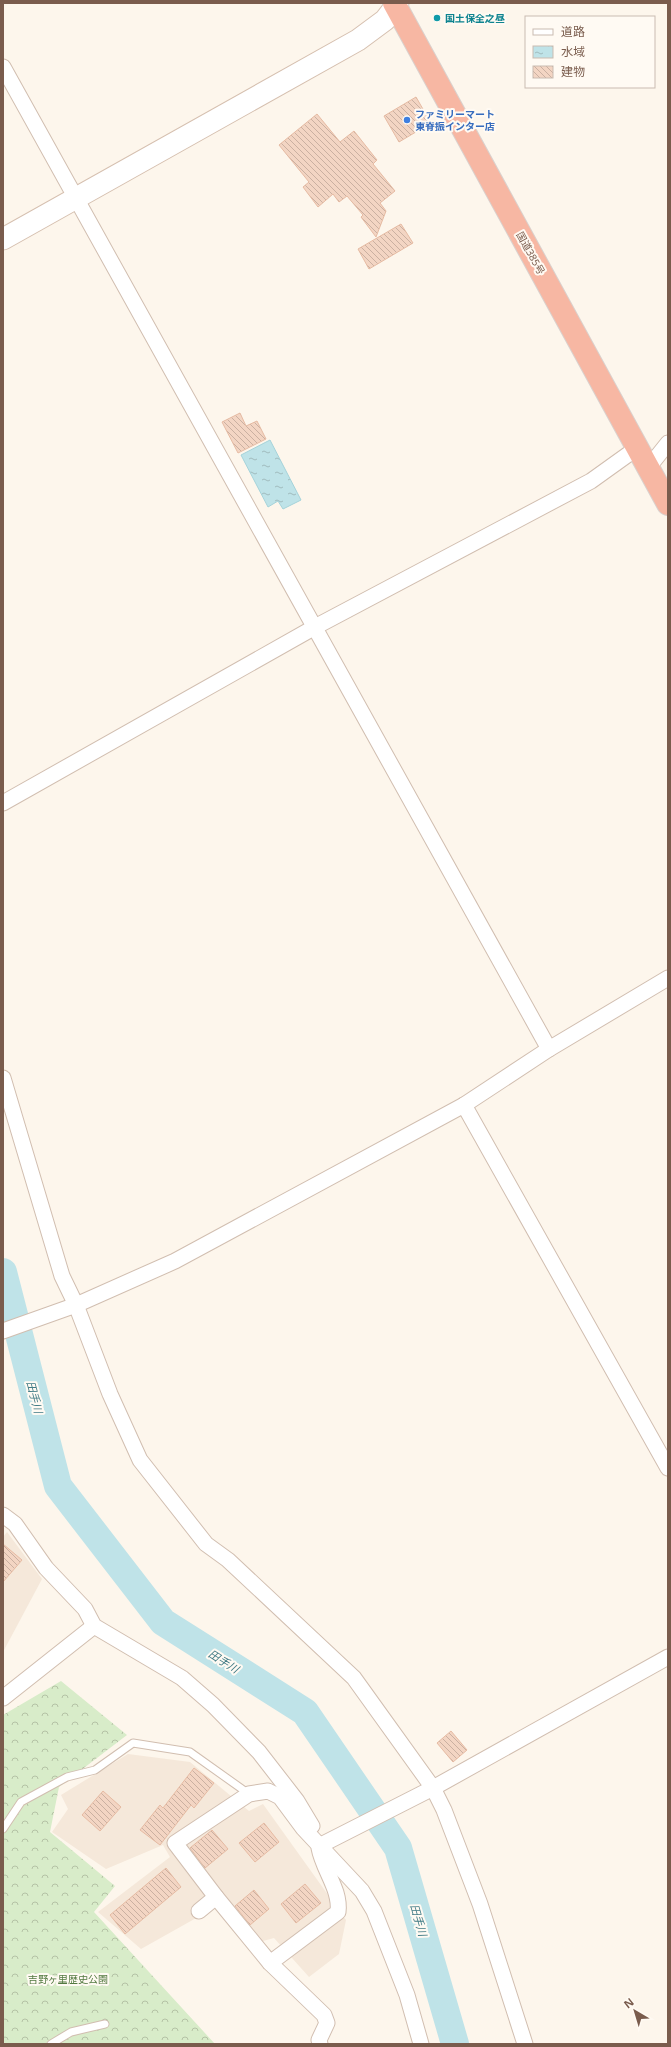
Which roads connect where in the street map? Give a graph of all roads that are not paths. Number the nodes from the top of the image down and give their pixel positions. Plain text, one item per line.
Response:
1 (396, 4) edge
2 (3, 67) edge
3 (76, 198) junction
4 (3, 239) edge
5 (668, 443) edge
6 (637, 448) junction
7 (648, 468) junction
8 (668, 504) edge
9 (315, 627) junction
10 (3, 803) edge
11 (668, 978) edge
12 (549, 1049) junction
13 (3, 1078) edge
14 (464, 1105) junction
15 (76, 1305) junction
16 (3, 1330) edge
17 (668, 1468) edge
18 (3, 1515) edge
19 (94, 1626) junction
20 (668, 1657) edge
21 (3, 1698) edge
22 (433, 1788) junction
23 (248, 1794) junction
24 (3, 1829) edge
25 (319, 1846) junction
26 (216, 1897) junction
27 (199, 1911) dead end
28 (270, 1963) junction
29 (105, 2024) dead end
30 (51, 2044) edge
31 (320, 2044) edge
32 (421, 2044) edge
33 (525, 2044) edge

1 - 3 street
1 - 6 highway, 国道385号
2 - 3 street
3 - 4 street
3 - 9 street
5 - 7 street
6 - 7 highway, 国道385号
6 - 9 street
7 - 8 highway, 国道385号
9 - 10 street
9 - 12 street
11 - 12 street
12 - 14 street
13 - 15 street
14 - 15 street
14 - 17 street
15 - 16 street
15 - 22 street
18 - 19 street
19 - 21 street
19 - 25 street
20 - 22 street
22 - 25 street
22 - 33 street
23 - 24 lane
23 - 25 street
23 - 26 street
25 - 28 street
25 - 32 street
26 - 27 street
26 - 28 street
28 - 31 street
29 - 30 lane

